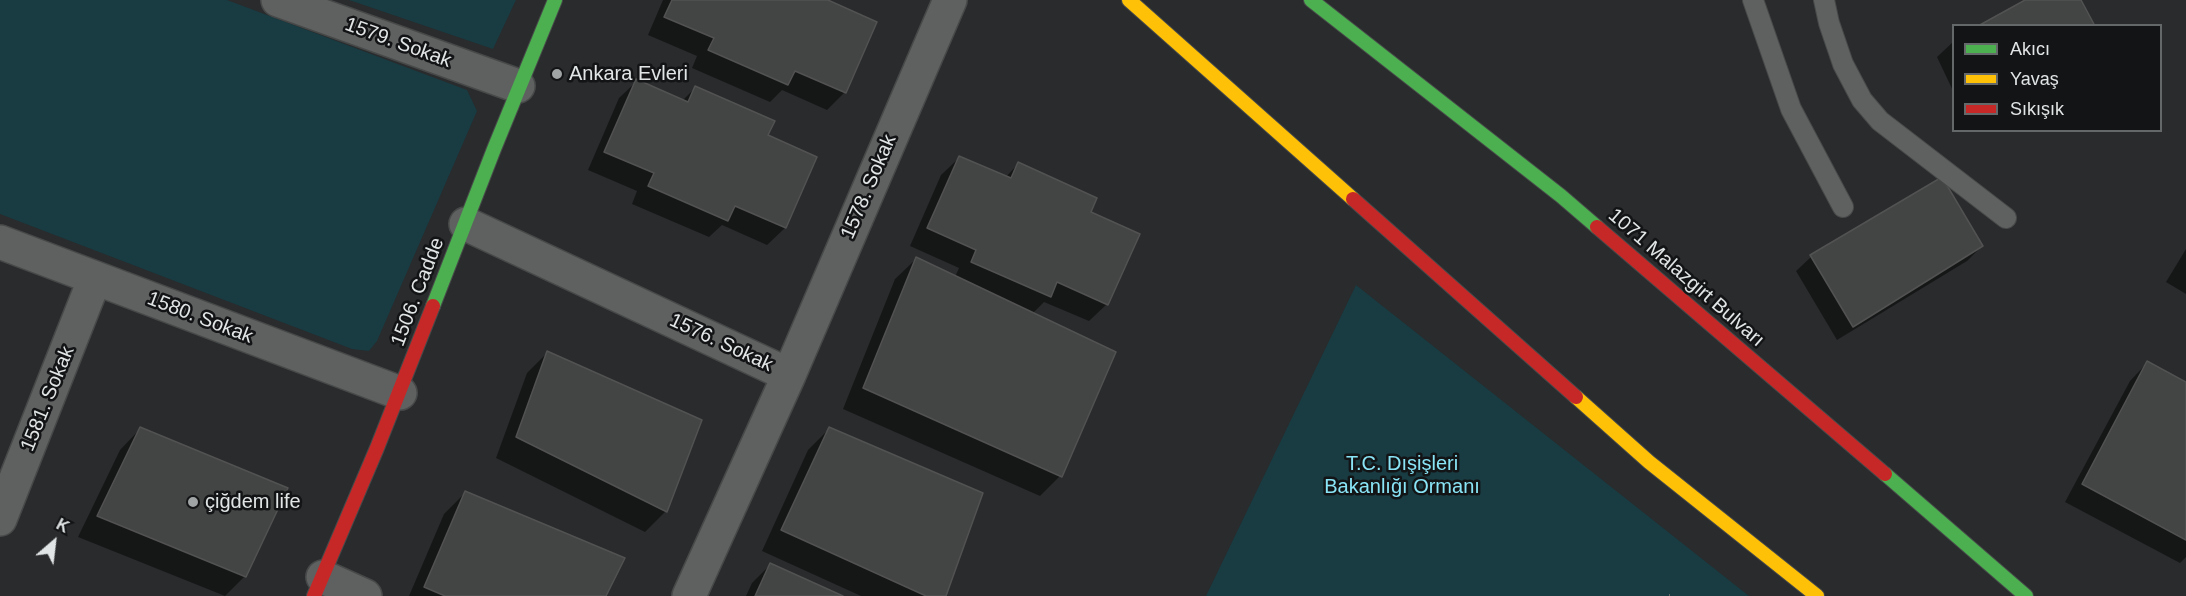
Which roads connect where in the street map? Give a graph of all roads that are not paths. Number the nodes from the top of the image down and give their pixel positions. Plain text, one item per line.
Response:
1 (278, 0) edge
2 (555, 0) edge
3 (950, 0) edge
4 (1129, 0) edge
5 (1311, 0) edge
6 (1753, 0) edge
7 (1824, 0) edge
8 (518, 86) junction
9 (1843, 207) dead end
10 (2006, 218) dead end
11 (466, 224) junction
12 (0, 242) edge
13 (95, 278) junction
14 (789, 375) junction
15 (400, 393) junction
16 (0, 519) edge
17 (318, 586) edge
18 (365, 596) edge
19 (689, 596) edge
20 (1817, 596) edge
21 (2026, 596) edge

1 - 8 street, 1579. Sokak
2 - 8 main road, 1506. Cadde
3 - 14 street, 1578. Sokak
4 - 20 main road
5 - 21 main road, 1071 Malazgirt Bulvarı
6 - 9 lane
7 - 10 lane
8 - 11 main road, 1506. Cadde
11 - 14 street, 1576. Sokak
11 - 15 main road, 1506. Cadde
12 - 13 street, 1580. Sokak
13 - 15 street, 1580. Sokak
13 - 16 street, 1581. Sokak
14 - 19 street, 1576. Sokak
15 - 17 main road, 1506. Cadde
17 - 18 street

